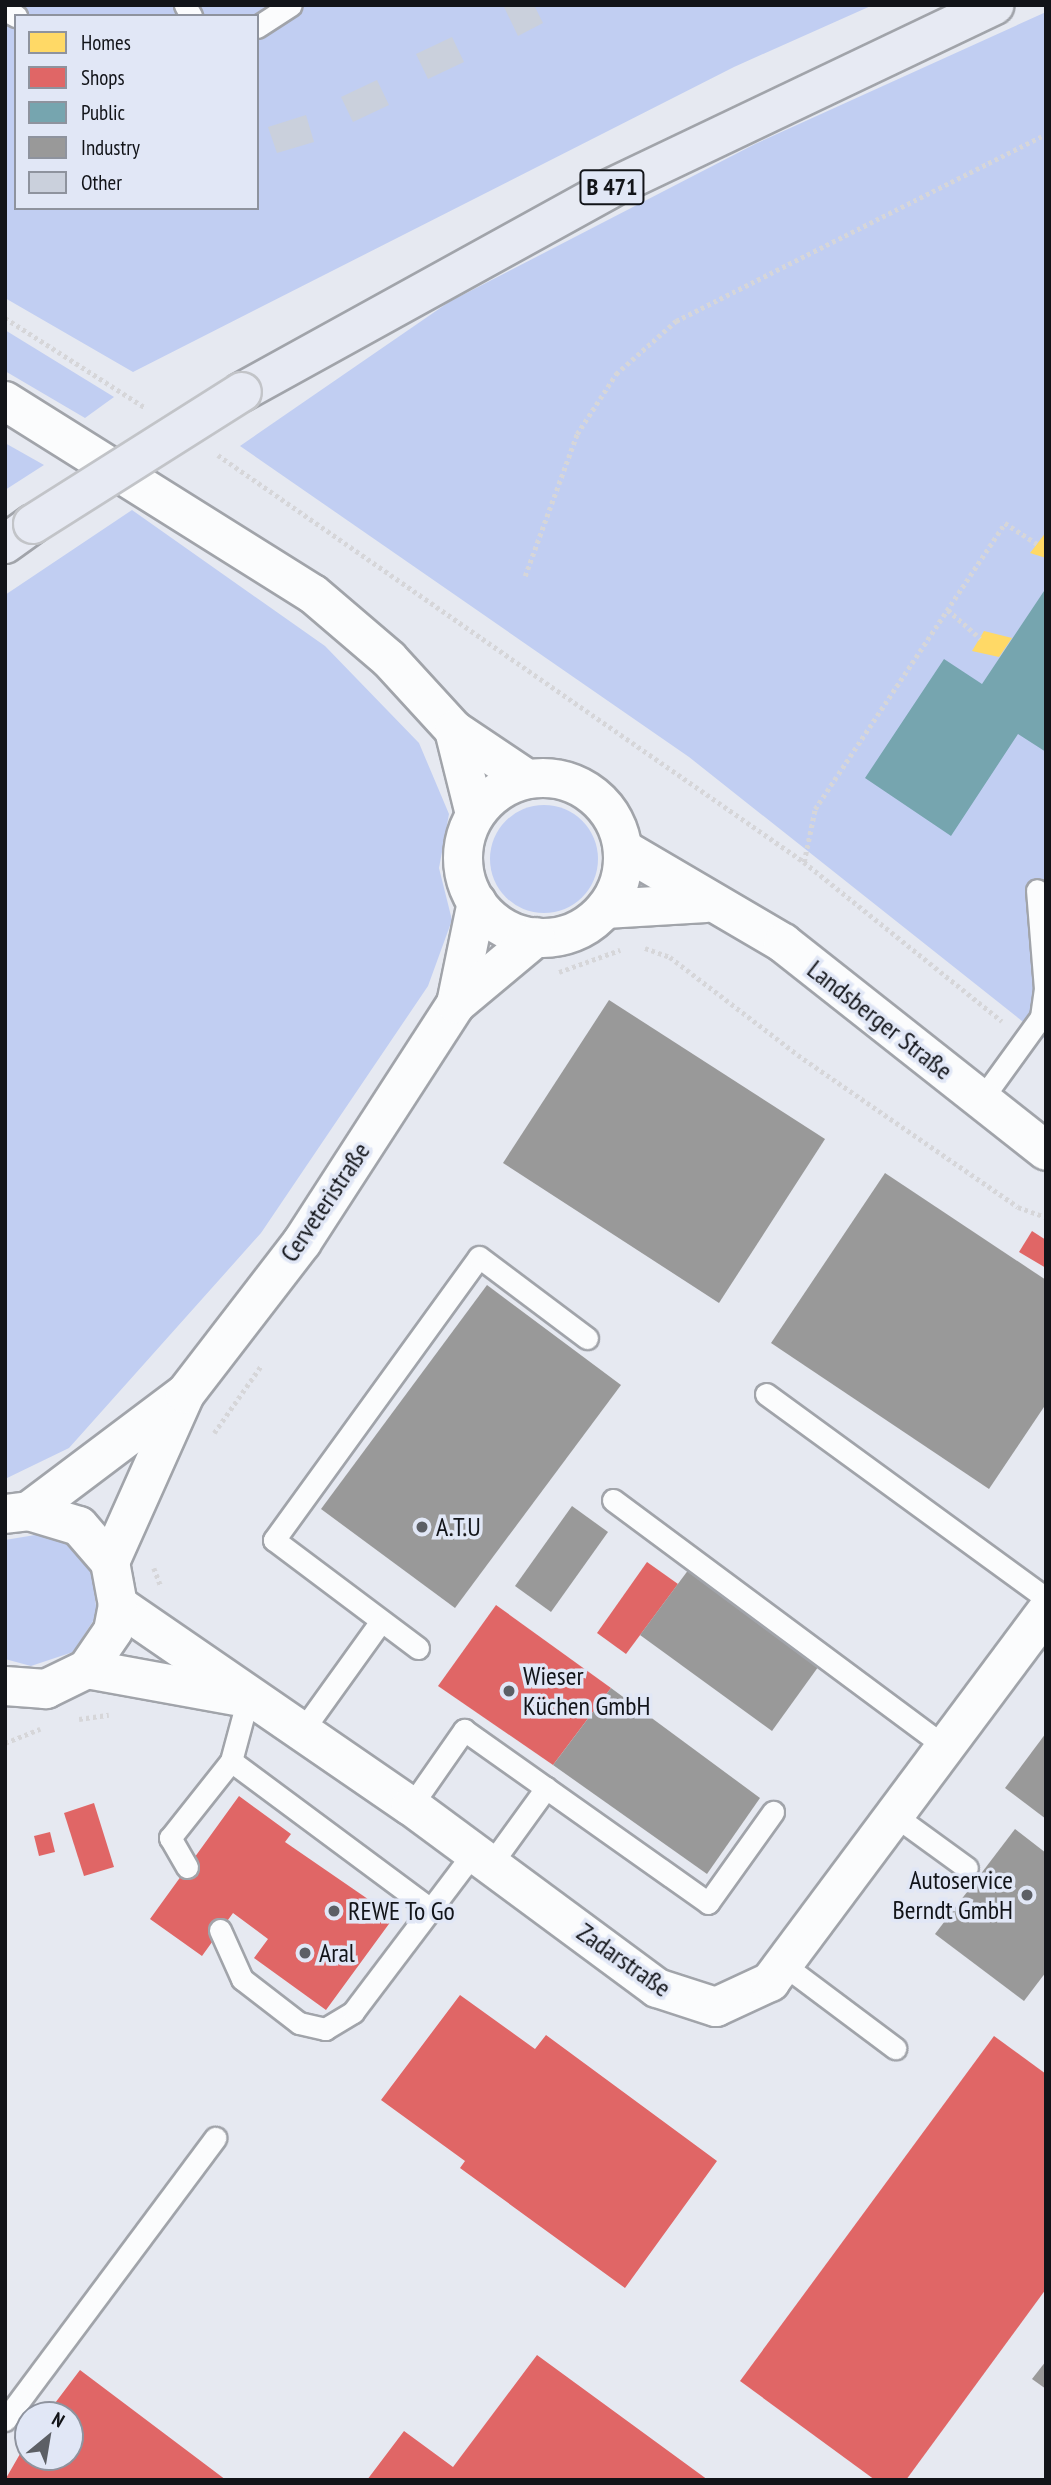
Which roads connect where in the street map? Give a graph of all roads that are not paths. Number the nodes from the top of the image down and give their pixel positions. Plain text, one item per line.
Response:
1 (291, 5) edge
2 (994, 5) edge
3 (259, 26) edge
4 (5, 401) edge
5 (19, 534) edge
6 (454, 730) junction
7 (527, 779) junction
8 (475, 814) junction
9 (623, 849) junction
10 (1037, 890) dead end
11 (477, 902) junction
12 (706, 903) junction
13 (605, 909) junction
14 (536, 937) junction
15 (456, 1004) junction
16 (981, 1100) junction
17 (1046, 1151) edge
18 (587, 1338) dead end
19 (185, 1394) junction
20 (766, 1394) dead end
21 (613, 1500) dead end
22 (17, 1513) edge
23 (110, 1562) junction
24 (1046, 1598) edge
25 (118, 1605) junction
26 (1046, 1613) edge
27 (381, 1620) junction
28 (418, 1648) dead end
29 (87, 1669) junction
30 (6, 1688) edge
31 (248, 1698) junction
32 (302, 1731) junction
33 (945, 1746) junction
34 (231, 1761) junction
35 (546, 1788) junction
36 (411, 1806) junction
37 (773, 1812) dead end
38 (894, 1815) junction
39 (482, 1858) junction
40 (187, 1867) dead end
41 (967, 1868) dead end
42 (429, 1908) junction
43 (220, 1930) dead end
44 (784, 1965) junction
45 (895, 2048) dead end
46 (215, 2138) dead end
47 (5, 2420) edge

1 - 3 lane
2 - 5 highway, B 471, bridge
4 - 6 street
6 - 7 street
6 - 8 street
7 - 8 street
7 - 9 street
8 - 11 street
9 - 12 street, Landsberger Straße
9 - 13 street
10 - 16 lane
11 - 14 street
11 - 15 street, Cerveteristraße
12 - 13 street
12 - 16 street, Landsberger Straße
13 - 14 street
14 - 15 street, Cerveteristraße
15 - 19 street, Cerveteristraße
16 - 17 street, Landsberger Straße
18 - 27 lane
19 - 22 street, Cerveteristraße
19 - 23 street, Cerveteristraße
20 - 24 lane
21 - 33 lane
22 - 23 street, Cerveteristraße
23 - 25 street
25 - 29 street
25 - 31 street, Zadarstraße
26 - 33 street, Zadarstraße
27 - 28 lane
27 - 32 lane
29 - 30 street
29 - 31 street, Zadarstraße
31 - 32 street, Zadarstraße
31 - 34 lane
32 - 36 street, Zadarstraße
33 - 38 street, Zadarstraße
34 - 40 lane
34 - 42 lane
35 - 36 lane
35 - 37 lane
35 - 39 lane
36 - 39 street, Zadarstraße
38 - 41 lane
38 - 44 street, Zadarstraße
39 - 42 lane
39 - 44 street, Zadarstraße
42 - 43 lane
44 - 45 lane
46 - 47 lane

